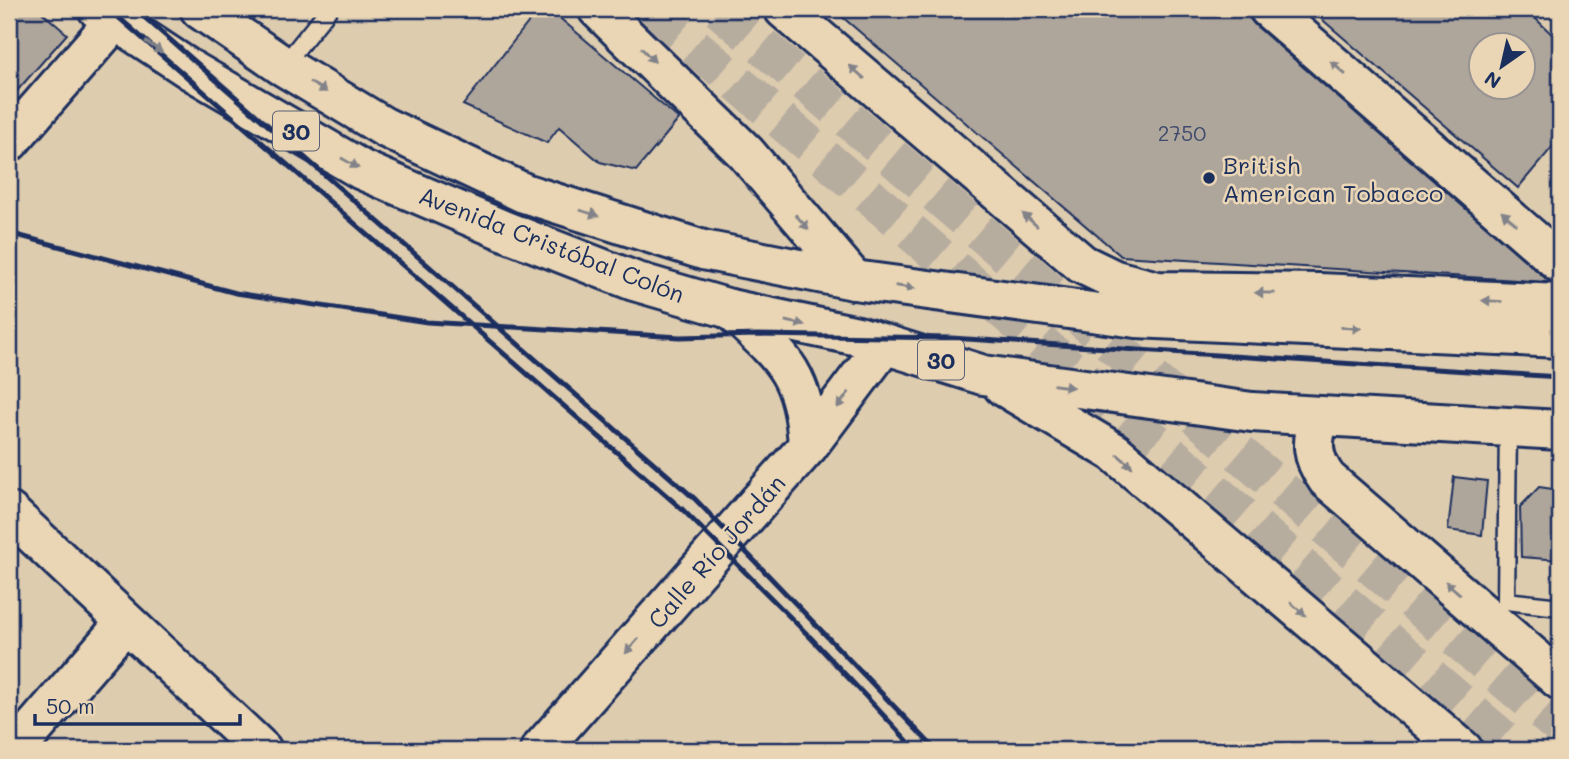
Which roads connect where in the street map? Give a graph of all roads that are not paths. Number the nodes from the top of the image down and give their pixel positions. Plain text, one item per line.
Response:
1 (329, 9) edge
2 (598, 9) edge
3 (784, 9) edge
4 (1269, 9) edge
5 (212, 12) edge
6 (112, 13) edge
7 (283, 66) junction
8 (9, 142) edge
9 (524, 193) junction
10 (505, 231) junction
11 (1560, 263) edge
12 (854, 280) junction
13 (1560, 304) edge
14 (730, 309) junction
15 (1560, 338) edge
16 (884, 345) junction
17 (983, 375) junction
18 (1320, 416) junction
19 (1508, 427) junction
20 (1560, 430) edge
21 (808, 446) junction
22 (9, 512) edge
23 (1560, 607) edge
24 (1504, 616) junction
25 (125, 623) junction
26 (1560, 680) edge
27 (15, 750) edge
28 (261, 750) edge
29 (540, 750) edge
30 (1463, 750) edge

1 - 7 lane
2 -> 12 main road
13 -> 3 main road
11 -> 4 main road
5 - 7 main road, Avenida Cristóbal Colón / 30
6 - 8 main road
6 -> 10 main road, Avenida Cristóbal Colón / 30
7 -> 9 main road, Avenida Cristóbal Colón / 30
9 - 10 main road
9 -> 12 main road, Avenida Cristóbal Colón / 30
10 - 14 main road, Avenida Cristóbal Colón / 30
12 -> 15 main road, Avenida Cristóbal Colón / 30
14 -> 16 main road, Avenida Cristóbal Colón / 30
14 - 21 main road
16 - 17 main road, Avenida Cristóbal Colón / 30
16 -> 21 main road, Calle Río Jordán
17 -> 18 main road, Avenida Cristóbal Colón / 30
17 -> 30 main road
18 - 19 main road, 30
24 -> 18 main road
19 - 20 main road, 30
19 - 24 lane
21 -> 29 main road, Calle Río Jordán
22 - 25 main road
23 - 24 lane
24 - 26 main road
25 - 27 main road
25 - 28 main road

